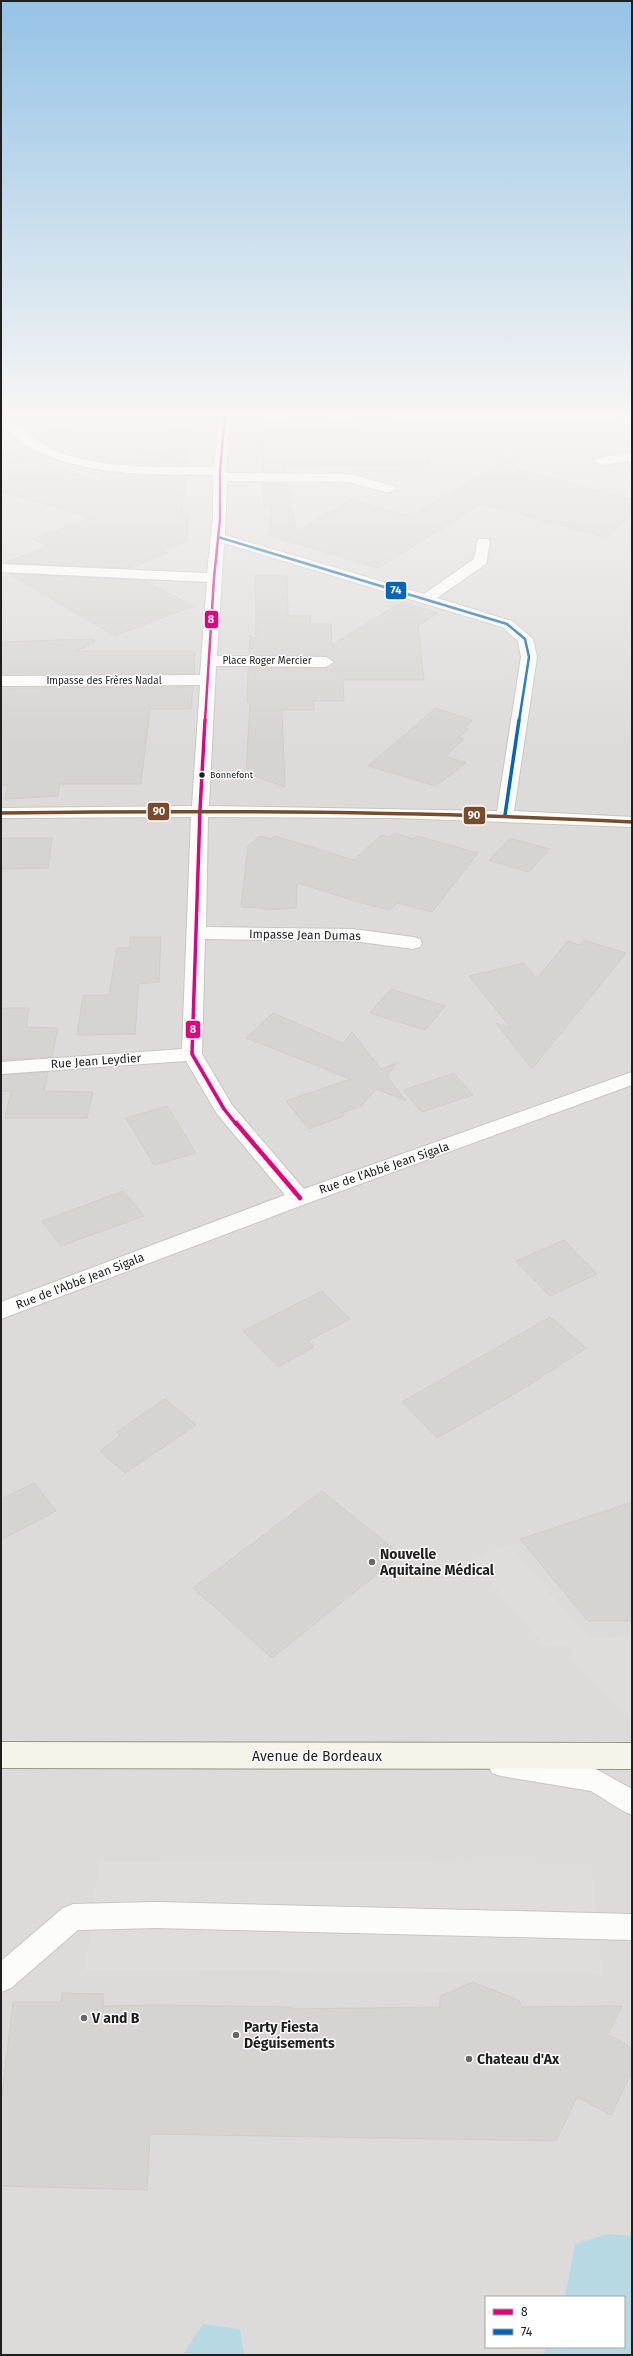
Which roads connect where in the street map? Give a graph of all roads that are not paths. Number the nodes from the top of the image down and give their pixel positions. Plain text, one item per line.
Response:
1 (218, 525) edge
2 (218, 537) junction
3 (483, 542) dead end
4 (1, 568) edge
5 (214, 578) junction
6 (425, 600) junction
7 (209, 661) junction
8 (326, 662) dead end
9 (208, 680) junction
10 (1, 681) edge
11 (200, 810) junction
12 (1, 813) edge
13 (505, 815) junction
14 (632, 822) edge
15 (197, 933) junction
16 (413, 943) dead end
17 (192, 1054) junction
18 (1, 1068) edge
19 (632, 1078) edge
20 (300, 1198) junction
21 (1, 1311) edge
22 (440, 1755) junction
23 (1, 1756) edge
24 (632, 1756) edge
25 (632, 1803) edge
26 (632, 1927) edge
27 (1, 1978) edge

1 - 2 street
2 - 5 street
2 - 6 street
3 - 6 street
4 - 5 street
5 - 7 street
6 - 13 street
7 - 8 street, Place Roger Mercier
7 - 9 street
9 - 10 street, Impasse des Frères Nadal
9 - 11 street
11 - 12 street
11 - 13 street
11 - 15 street
13 - 14 street
15 - 16 street, Impasse Jean Dumas
15 - 17 street
17 - 18 street, Rue Jean Leydier
17 - 20 street
19 - 20 street, Rue de l'Abbé Jean Sigala
20 - 21 street, Rue de l'Abbé Jean Sigala
22 - 23 main road, Avenue de Bordeaux
22 - 24 main road, Avenue de Bordeaux
22 - 25 lane
26 - 27 lane

